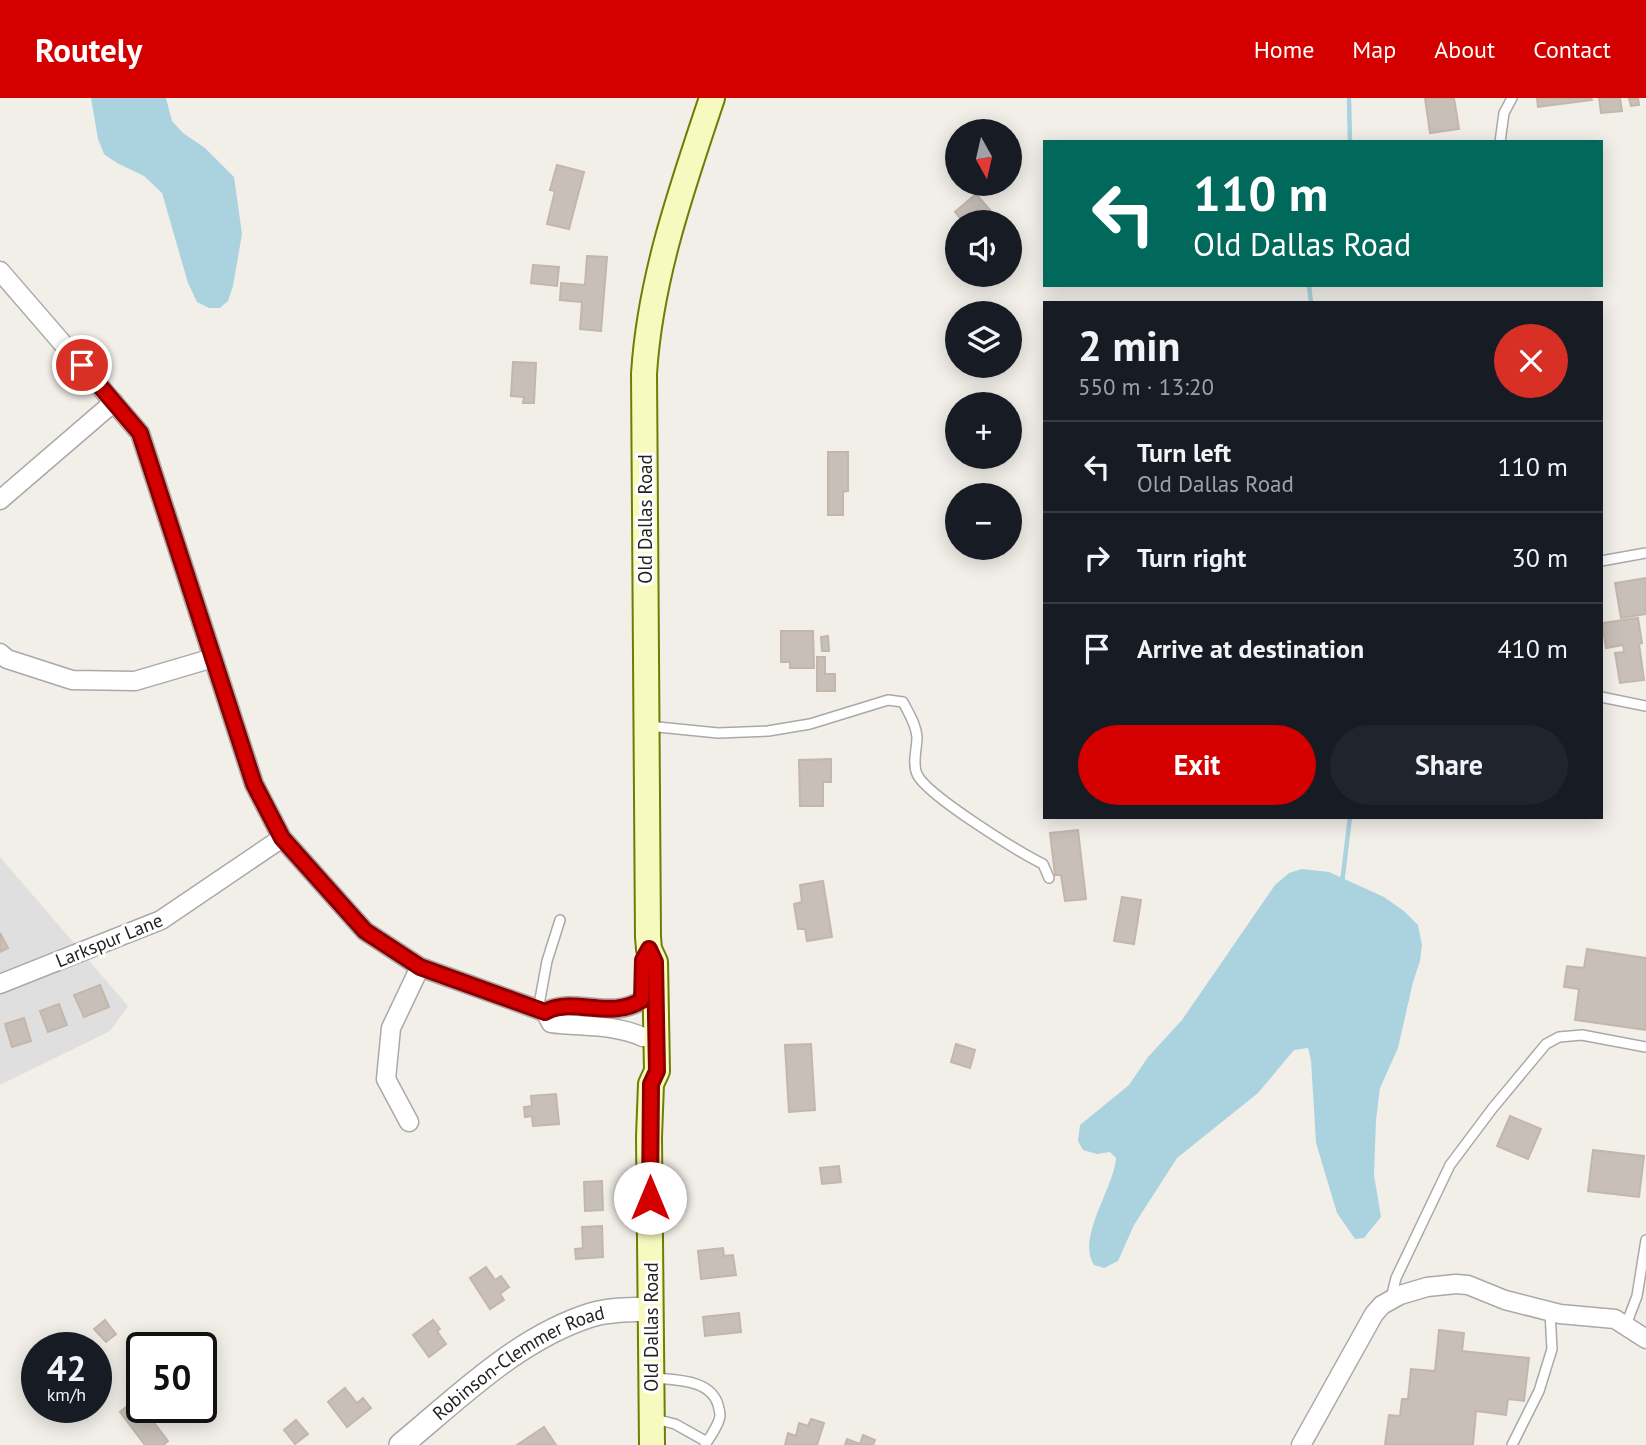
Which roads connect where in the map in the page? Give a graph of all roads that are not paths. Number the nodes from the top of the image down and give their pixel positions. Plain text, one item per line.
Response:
1 (712, 98) edge
2 (1512, 98) edge
3 (1500, 140) edge
4 (0, 271) edge
5 (114, 402) junction
6 (0, 500) edge
7 (1646, 553) edge
8 (1603, 561) edge
9 (0, 653) edge
10 (213, 658) junction
11 (1603, 697) edge
12 (1646, 706) edge
13 (646, 726) junction
14 (282, 838) junction
15 (1049, 878) dead end
16 (560, 920) dead end
17 (649, 949) junction
18 (420, 967) junction
19 (0, 984) edge
20 (642, 1000) junction
21 (541, 1011) junction
22 (643, 1037) junction
23 (1646, 1047) edge
24 (651, 1084) junction
25 (409, 1122) dead end
26 (1646, 1240) edge
27 (1391, 1299) junction
28 (650, 1308) junction
29 (1550, 1312) junction
30 (1626, 1325) junction
31 (1646, 1339) edge
32 (651, 1377) junction
33 (651, 1419) junction
34 (706, 1443) edge
35 (401, 1445) edge
36 (652, 1445) edge
37 (1300, 1445) edge
38 (1512, 1445) edge

1 - 13 main road, Old Dallas Road
2 - 3 lane
4 - 5 street
5 - 6 street
5 - 10 street
7 - 8 lane
9 - 10 street
10 - 14 street
11 - 12 lane
13 - 15 lane
13 - 17 main road, Old Dallas Road
14 - 18 street
14 - 19 street, Larkspur Lane
16 - 21 lane
17 - 20 main road, Old Dallas Road
17 - 24 main road, Old Dallas Road
18 - 21 street
18 - 25 street
20 - 21 street
20 - 22 main road, Old Dallas Road
21 - 22 street
22 - 24 main road, Old Dallas Road
23 - 27 lane
24 - 28 main road, Old Dallas Road
26 - 30 lane
27 - 29 street
27 - 37 street
28 - 32 main road, Old Dallas Road
28 - 35 street, Robinson-Clemmer Road
29 - 30 street
29 - 38 lane
30 - 31 street
32 - 33 main road, Old Dallas Road
32 - 34 lane
33 - 34 lane
33 - 36 main road, Old Dallas Road

